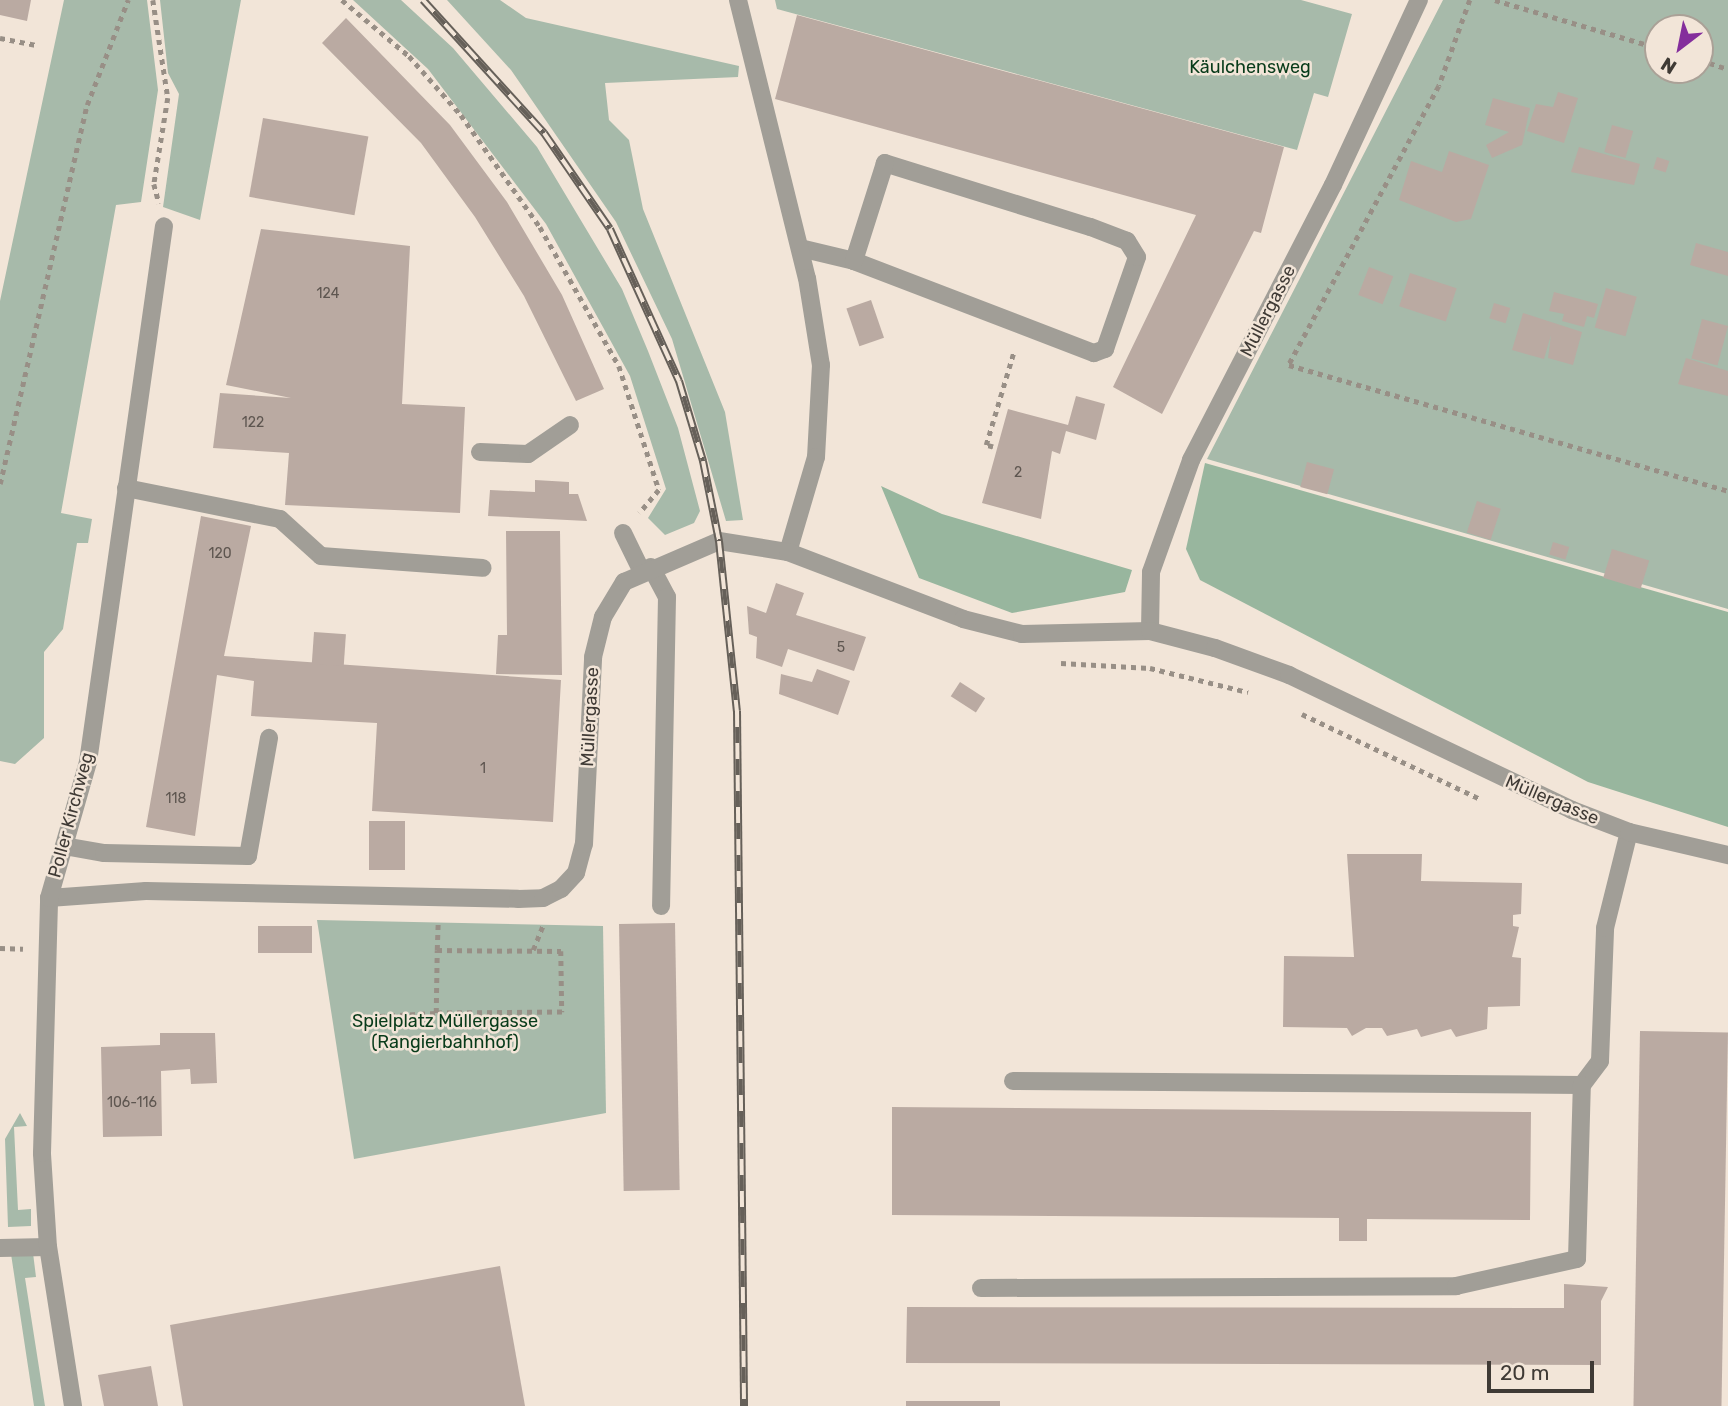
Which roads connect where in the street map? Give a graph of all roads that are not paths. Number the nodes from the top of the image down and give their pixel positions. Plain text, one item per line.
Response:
1 (738, 0) edge
2 (1419, 0) edge
3 (164, 226) road end
4 (800, 248) junction
5 (854, 261) junction
6 (570, 425) dead end
7 (480, 452) dead end
8 (125, 488) junction
9 (623, 533) road end
10 (788, 552) junction
11 (483, 568) dead end
12 (647, 569) junction
13 (1150, 631) junction
14 (269, 738) dead end
15 (1629, 832) junction
16 (64, 846) junction
17 (1728, 855) edge
18 (49, 898) junction
19 (661, 906) dead end
20 (1013, 1081) dead end
21 (1582, 1085) junction
22 (48, 1247) junction
23 (0, 1248) edge
24 (981, 1288) dead end
25 (73, 1406) edge

1 - 4 street
2 - 13 street, Müllergasse
3 - 8 street, Poller Kirchweg
4 - 5 street
4 - 10 street
5 - 5 street
6 - 7 street
8 - 11 street
8 - 16 street, Poller Kirchweg
9 - 12 street
10 - 12 street, Müllergasse
10 - 13 street, Müllergasse
12 - 18 street, Müllergasse
12 - 19 street
13 - 15 street, Müllergasse
14 - 16 street
15 - 17 street, Müllergasse
15 - 21 street
16 - 18 street, Poller Kirchweg
18 - 22 street, Poller Kirchweg
20 - 21 street
21 - 24 street
22 - 23 street
22 - 25 street, Poller Kirchweg

